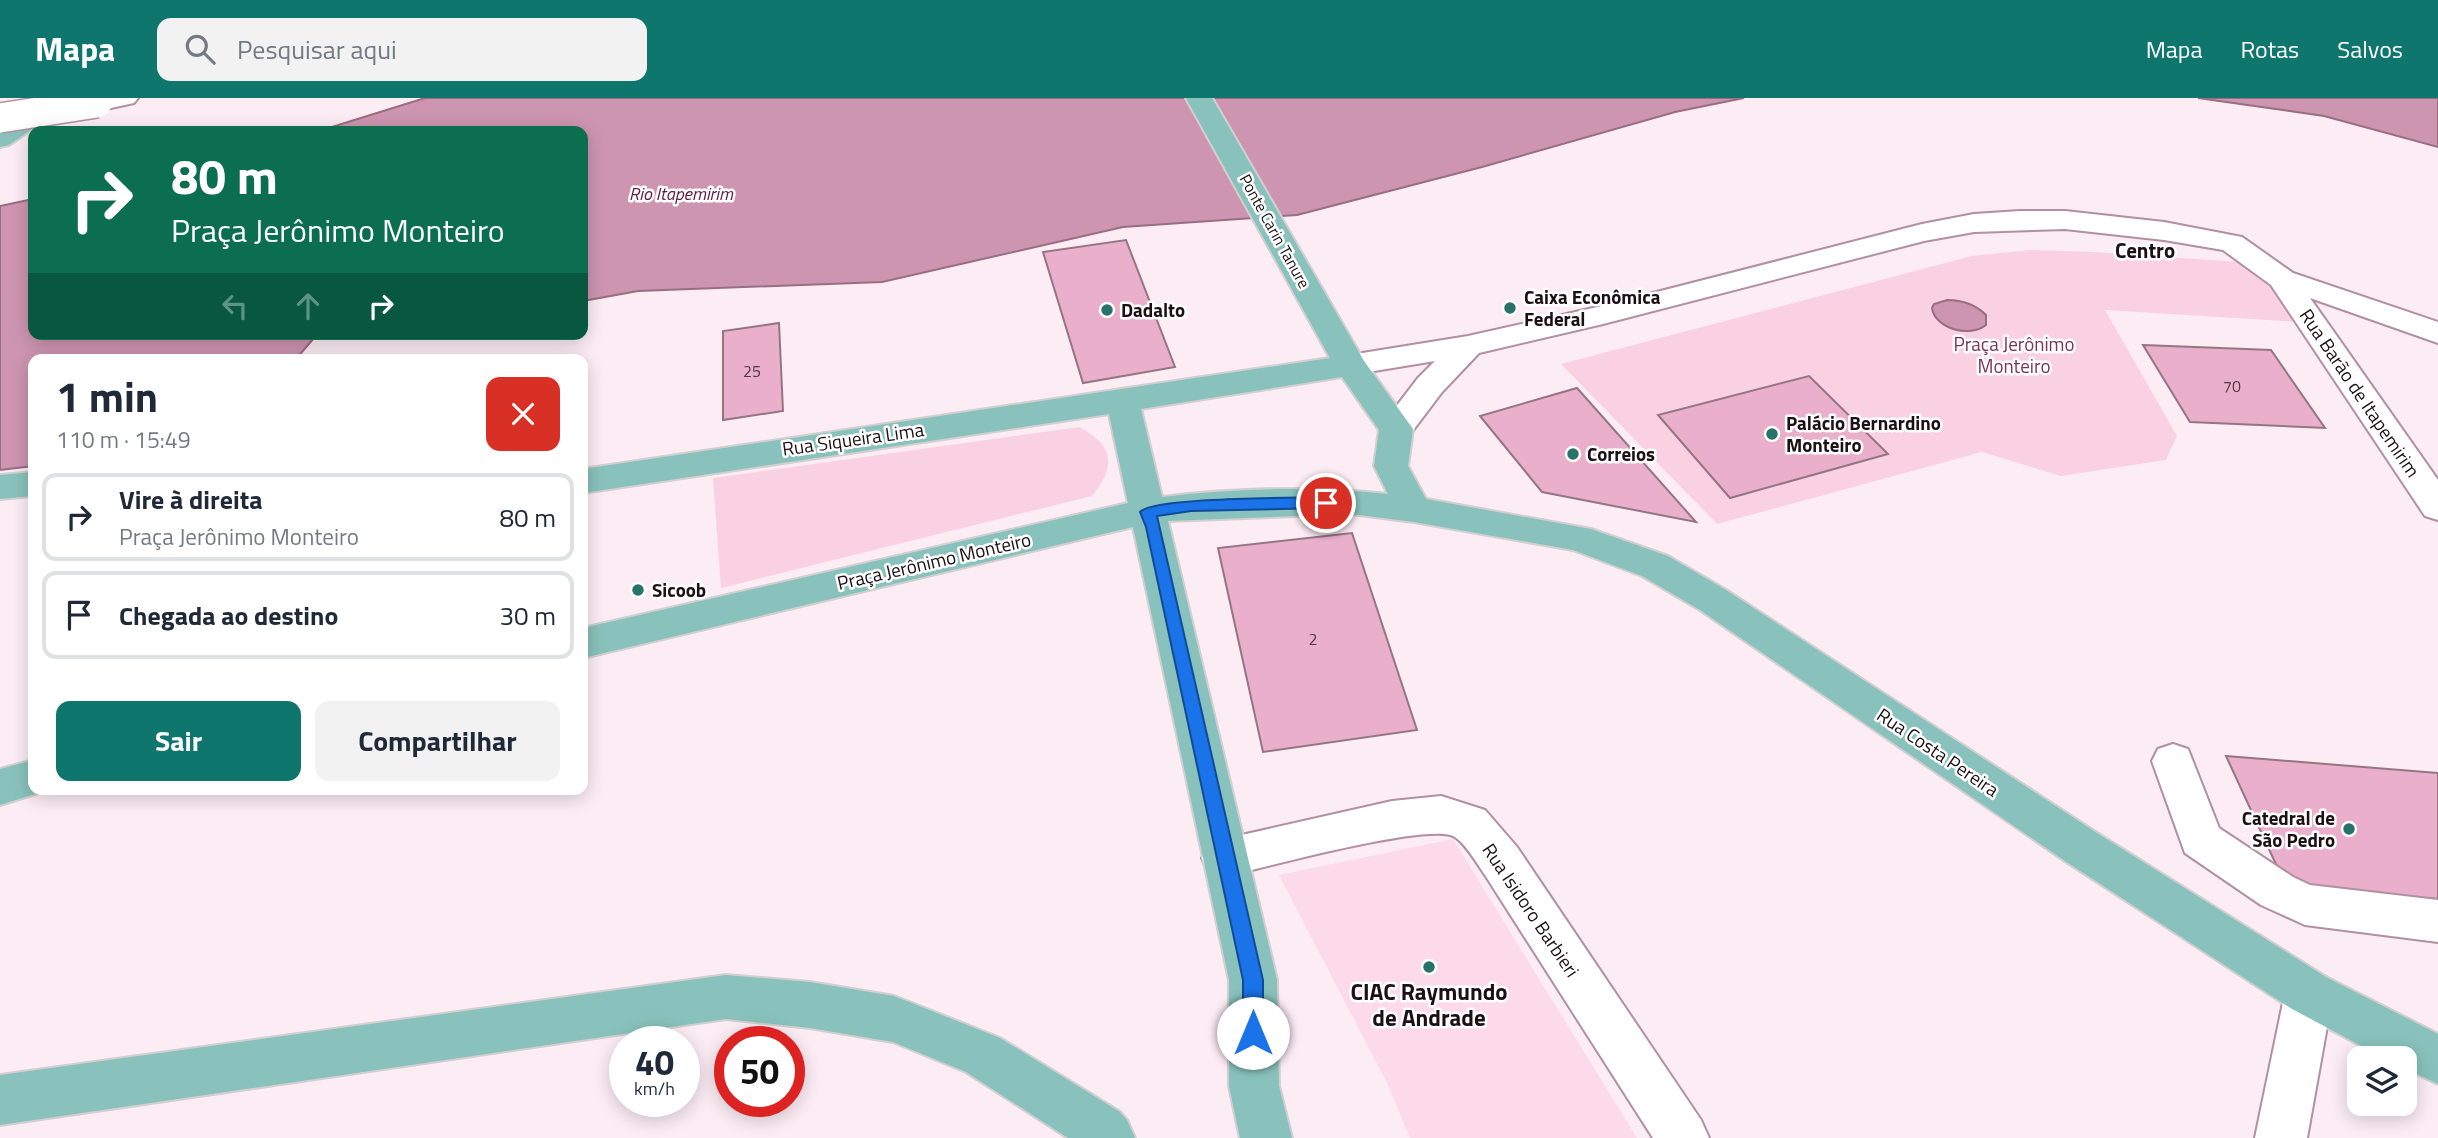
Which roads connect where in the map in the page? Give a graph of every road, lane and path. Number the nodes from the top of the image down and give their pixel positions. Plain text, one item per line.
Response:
1 (61, 98) edge
2 (125, 98) edge
3 (1199, 98) edge
4 (0, 118) edge
5 (0, 139) edge
6 (2282, 279) junction
7 (2438, 333) edge
8 (1468, 346) junction
9 (1350, 365) junction
10 (1123, 401) junction
11 (1396, 429) junction
12 (588, 480) edge
13 (28, 484) edge
14 (0, 487) edge
15 (2438, 507) edge
16 (1414, 509) junction
17 (1148, 512) junction
18 (588, 642) edge
19 (2173, 761) dead end
20 (28, 779) edge
21 (0, 787) edge
22 (1224, 858) junction
23 (2438, 920) edge
24 (2309, 993) junction
25 (2438, 1060) edge
26 (0, 1100) edge
27 (1109, 1138) edge
28 (1266, 1138) edge
29 (1683, 1138) edge
30 (2281, 1138) edge

1 - 5 main road
2 - 4 street, bridge
3 - 9 main road, Ponte Carin Tanure
6 - 7 street
6 - 8 street
6 - 15 street, Rua Barão de Itapemirim
8 - 9 street
8 - 11 street
9 - 10 main road
9 - 11 main road
10 - 12 main road, Rua Siqueira Lima
10 - 17 main road
11 - 16 main road
13 - 14 main road
16 - 17 main road, Praça Jerônimo Monteiro
16 - 24 main road, Rua Costa Pereira
17 - 18 main road, Praça Jerônimo Monteiro
17 - 22 main road
19 - 23 street
20 - 21 main road
22 - 28 main road
22 - 29 street, Rua Isidoro Barbieri
24 - 25 main road, Rua Costa Pereira
24 - 30 street
26 - 27 main road

